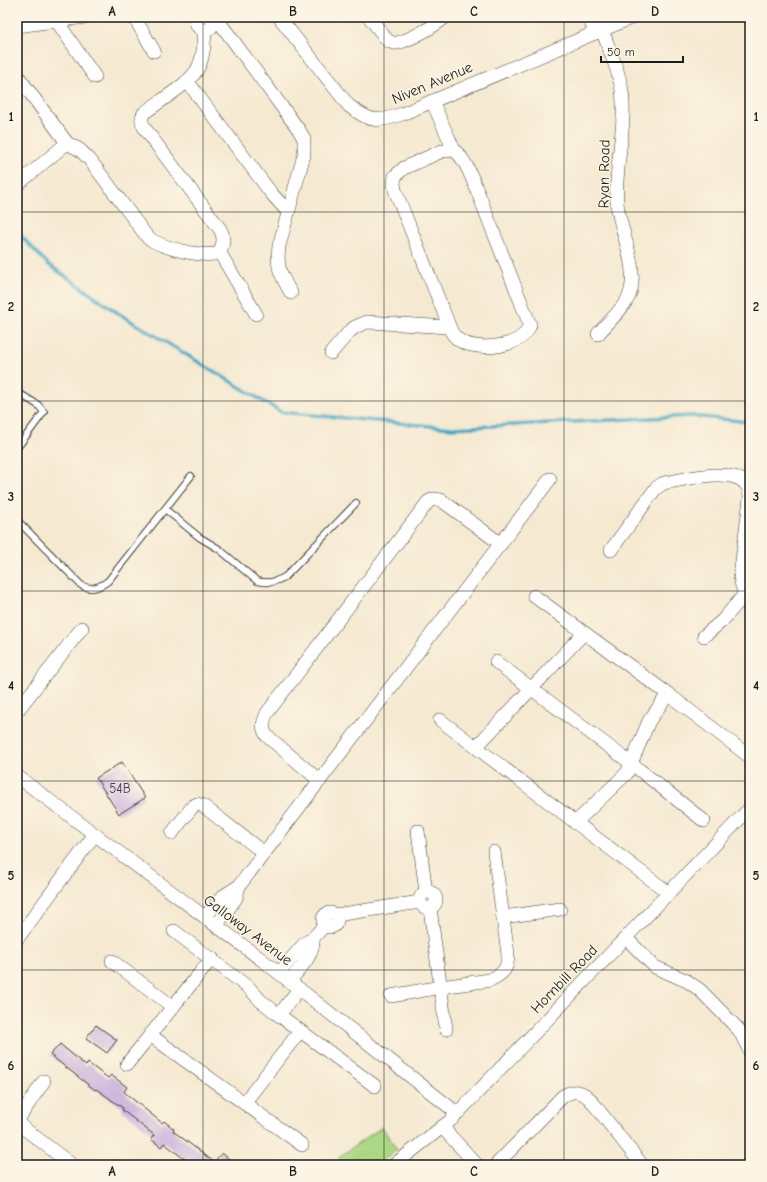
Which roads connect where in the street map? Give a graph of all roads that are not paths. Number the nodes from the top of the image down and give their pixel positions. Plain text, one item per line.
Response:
1 (85, 17) edge
2 (134, 17) edge
3 (279, 17) edge
4 (369, 17) edge
5 (445, 17) edge
6 (589, 17) edge
7 (633, 17) edge
8 (55, 19) edge
9 (209, 21) edge
10 (17, 26) edge
11 (602, 27) edge
12 (154, 51) dead end
13 (17, 75) edge
14 (95, 77) dead end
15 (187, 81) junction
16 (432, 101) junction
17 (67, 143) junction
18 (454, 150) junction
19 (17, 184) edge
20 (288, 212) junction
21 (220, 253) junction
22 (291, 293) dead end
23 (256, 314) dead end
24 (449, 327) junction
25 (598, 334) dead end
26 (331, 353) dead end
27 (17, 392) edge
28 (17, 448) edge
29 (191, 476) dead end
30 (550, 479) dead end
31 (356, 503) dead end
32 (165, 509) junction
33 (17, 520) edge
34 (501, 544) junction
35 (611, 550) dead end
36 (534, 596) dead end
37 (748, 597) edge
38 (82, 628) dead end
39 (584, 632) junction
40 (704, 636) dead end
41 (496, 662) dead end
42 (532, 688) junction
43 (668, 694) junction
44 (17, 711) edge
45 (440, 720) dead end
46 (476, 747) junction
47 (750, 758) edge
48 (632, 764) junction
49 (17, 776) edge
50 (320, 781) junction
51 (750, 808) edge
52 (704, 821) dead end
53 (575, 823) junction
54 (418, 831) dead end
55 (172, 833) dead end
56 (95, 834) junction
57 (494, 852) dead end
58 (264, 853) junction
59 (669, 893) junction
60 (426, 901) junction
61 (560, 909) dead end
62 (503, 917) junction
63 (211, 922) junction
64 (174, 931) dead end
65 (314, 938) junction
66 (626, 938) junction
67 (17, 939) edge
68 (212, 958) junction
69 (112, 961) dead end
70 (278, 973) junction
71 (294, 986) junction
72 (441, 987) junction
73 (391, 996) dead end
74 (173, 1007) junction
75 (279, 1015) junction
76 (446, 1029) dead end
77 (300, 1031) junction
78 (150, 1035) junction
79 (750, 1051) edge
80 (127, 1064) dead end
81 (44, 1081) dead end
82 (375, 1086) dead end
83 (244, 1103) junction
84 (457, 1113) junction
85 (17, 1122) edge
86 (442, 1127) junction
87 (302, 1145) dead end
88 (72, 1165) edge
89 (394, 1165) edge
90 (477, 1165) edge
91 (496, 1165) edge
92 (642, 1165) edge

1 - 8 street
2 - 12 street
3 - 16 street, Niven Avenue
4 - 5 street
6 - 11 street, Ryan Road
7 - 11 street, Niven Avenue
8 - 10 street
8 - 14 street
9 - 15 street
9 - 20 street
11 - 16 street, Niven Avenue
11 - 25 street, Ryan Road
13 - 17 street
15 - 20 street
15 - 21 street
16 - 18 street
17 - 19 street
17 - 21 street
18 - 24 street
18 - 24 street
20 - 22 street
21 - 23 street
24 - 26 street
27 - 28 lane
29 - 32 lane
30 - 34 street
31 - 32 lane
32 - 33 lane
34 - 50 street
34 - 50 street
35 - 37 street
36 - 39 street
37 - 40 street
38 - 44 street
39 - 42 street
39 - 43 street
41 - 42 street
42 - 46 street
42 - 48 street
43 - 47 street
43 - 48 street
45 - 46 street
46 - 53 street
48 - 52 street
48 - 53 street
49 - 56 street, Galloway Avenue
50 - 58 street
51 - 59 street, Hornbill Road
53 - 59 street
54 - 60 street
55 - 58 street
56 - 63 street, Galloway Avenue
56 - 67 street
57 - 62 street
58 - 63 street
59 - 66 street, Hornbill Road
60 - 65 street
60 - 72 street
61 - 62 street
62 - 72 street
63 - 70 street, Galloway Avenue
64 - 68 street
65 - 70 street
65 - 71 street
66 - 79 street
66 - 84 street, Hornbill Road
68 - 74 street
68 - 75 street
69 - 74 street
70 - 71 street, Galloway Avenue
71 - 75 street
71 - 84 street, Galloway Avenue
72 - 73 street
72 - 76 street
74 - 78 street
75 - 77 street
77 - 82 street
77 - 83 street
78 - 80 street
78 - 83 street
81 - 85 street
83 - 87 street
84 - 86 street, Hornbill Road
85 - 88 street
86 - 89 street, Hornbill Road
86 - 90 street
91 - 92 street

